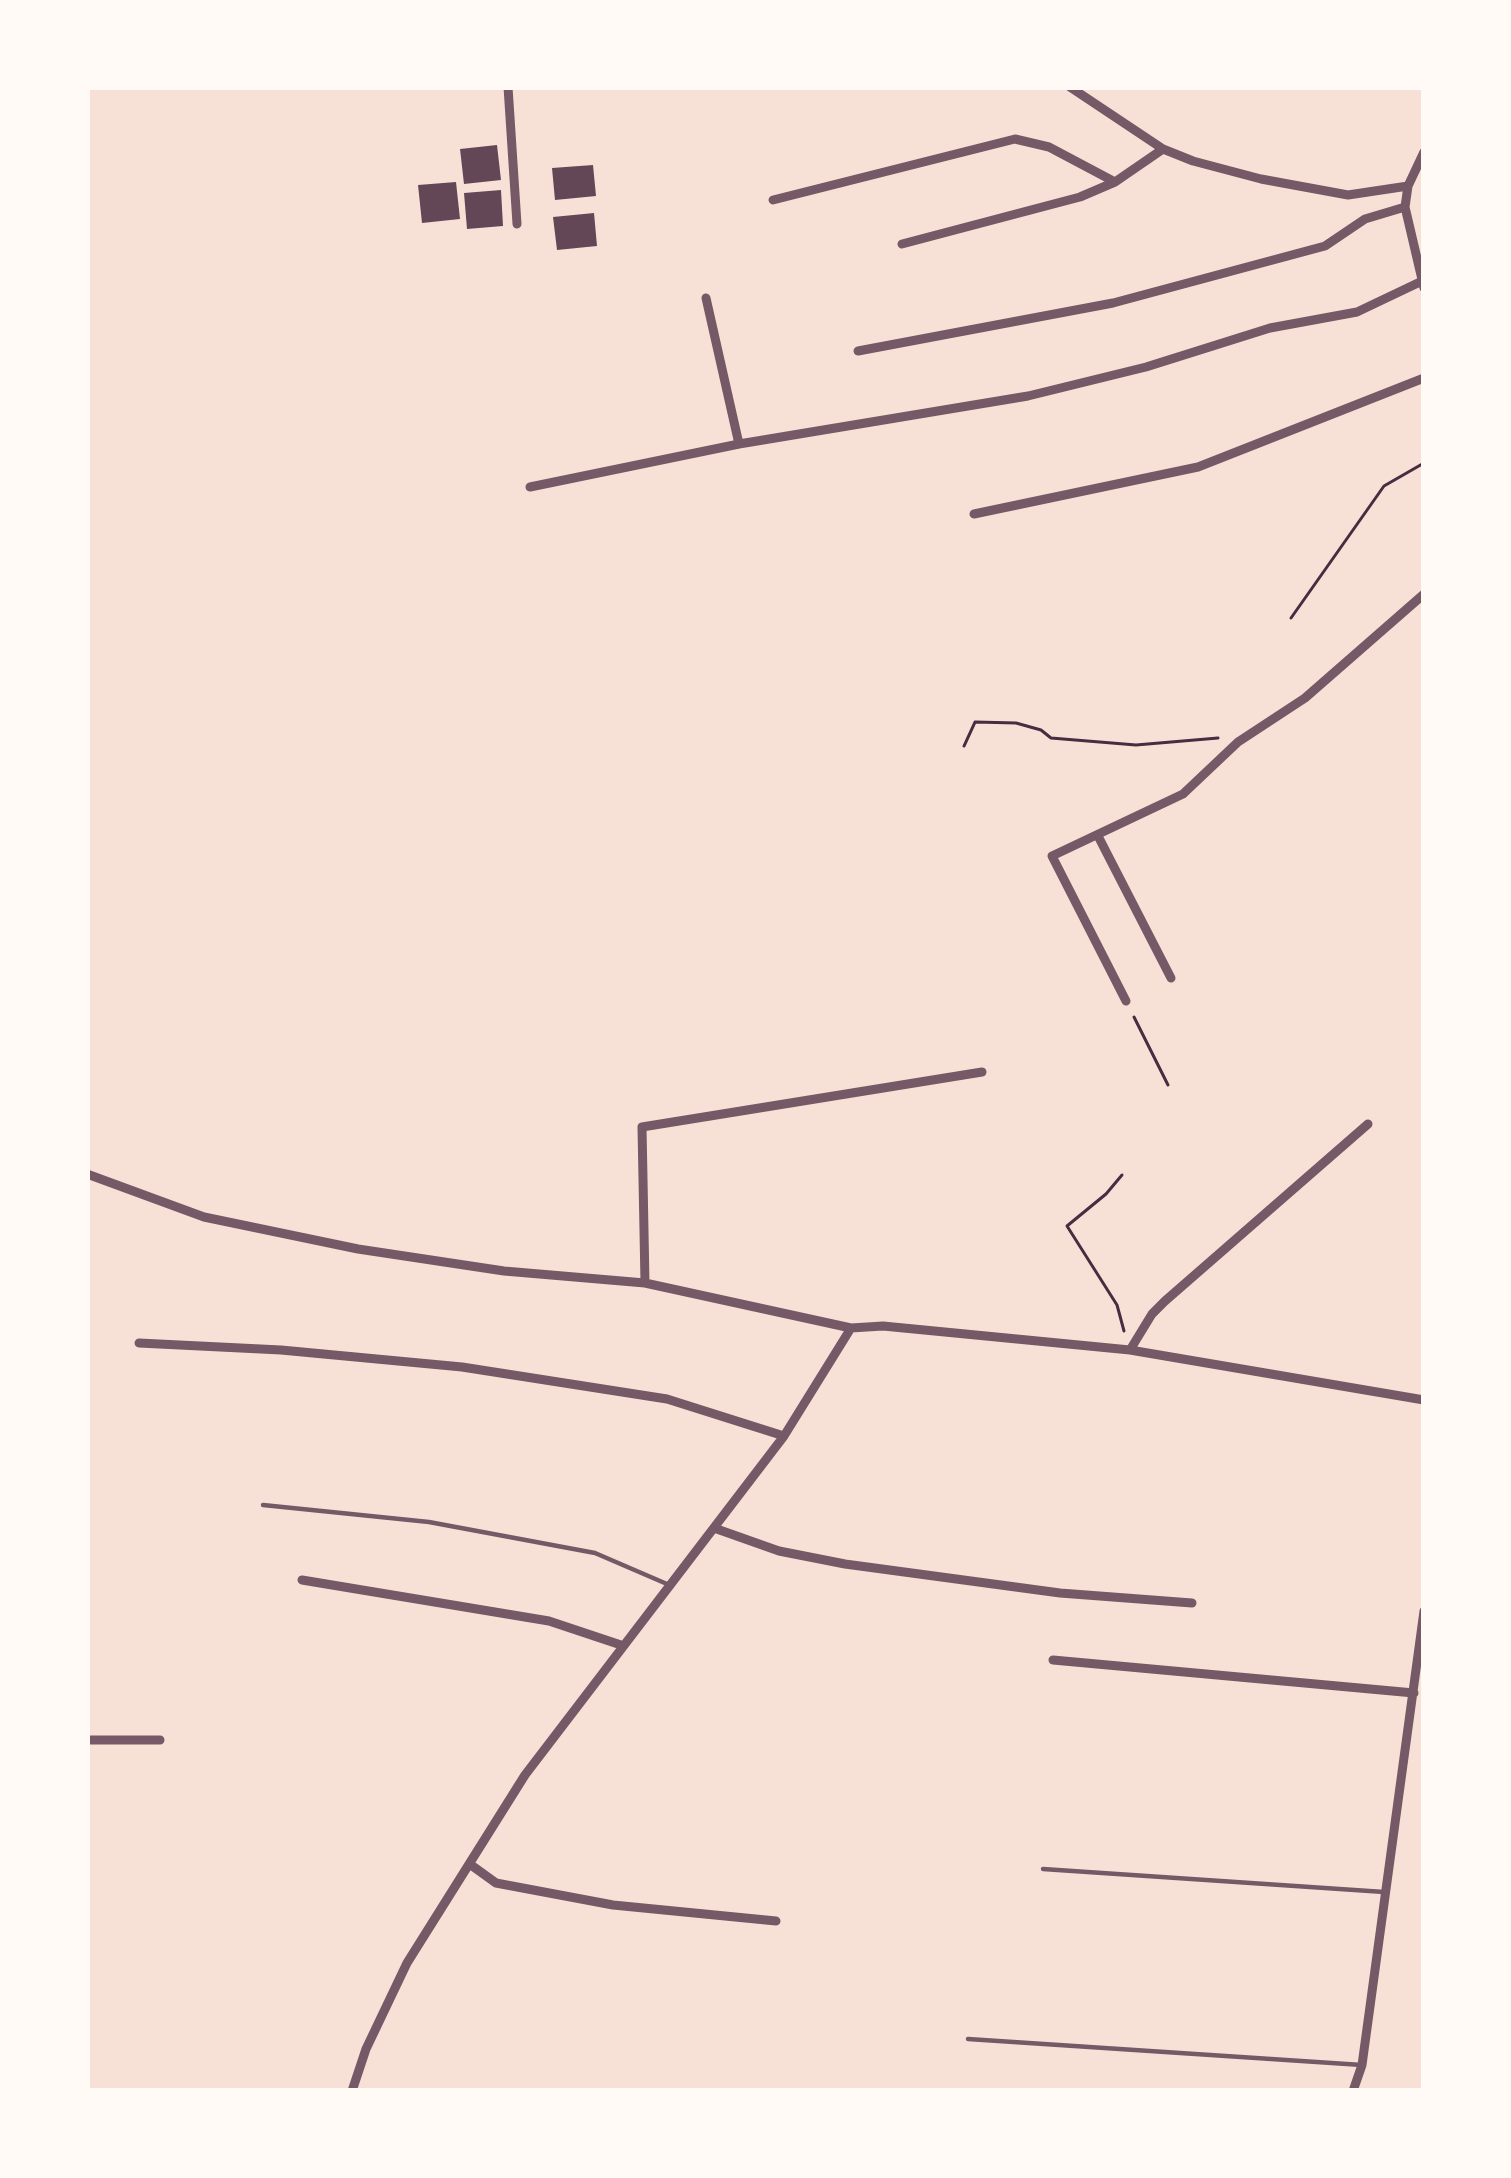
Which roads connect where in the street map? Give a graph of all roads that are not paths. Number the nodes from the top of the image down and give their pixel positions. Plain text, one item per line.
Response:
1 (508, 87) edge
2 (1070, 87) edge
3 (1163, 149) junction
4 (1424, 152) edge
5 (1115, 182) junction
6 (1408, 186) junction
7 (772, 200) dead end
8 (1406, 207) junction
9 (517, 224) dead end
10 (902, 244) dead end
11 (1422, 285) edge
12 (706, 298) dead end
13 (858, 351) dead end
14 (1424, 378) edge
15 (739, 444) junction
16 (530, 488) dead end
17 (974, 514) dead end
18 (1424, 595) edge
19 (1098, 836) junction
20 (1171, 978) dead end
21 (1126, 1001) road end
22 (982, 1072) dead end
23 (1368, 1124) dead end
24 (87, 1174) edge
25 (646, 1283) junction
26 (850, 1328) junction
27 (139, 1343) dead end
28 (1130, 1350) junction
29 (1424, 1400) edge
30 (784, 1436) junction
31 (262, 1505) dead end
32 (714, 1528) junction
33 (302, 1580) dead end
34 (669, 1585) junction
35 (1192, 1604) dead end
36 (1424, 1611) edge
37 (621, 1646) junction
38 (1053, 1660) dead end
39 (1414, 1693) junction
40 (87, 1740) edge
41 (160, 1740) dead end
42 (471, 1864) junction
43 (1043, 1869) dead end
44 (1384, 1892) junction
45 (776, 1921) dead end
46 (968, 2039) dead end
47 (1362, 2066) junction
48 (352, 2091) edge
49 (1353, 2091) edge

1 - 9 street
2 - 3 street
3 - 5 street
3 - 6 street
4 - 6 street
5 - 7 street
5 - 10 street
6 - 8 street
8 - 11 street
8 - 13 street
11 - 15 street
12 - 15 street
14 - 17 street
15 - 16 street
18 - 19 street
19 - 20 street
19 - 21 street
22 - 25 street
23 - 28 street
24 - 25 street
25 - 26 street
26 - 28 street
26 - 30 street
27 - 30 street
28 - 29 street
30 - 32 street
31 - 34 lane
32 - 34 street
32 - 35 street
33 - 37 street
34 - 37 street
36 - 39 street
37 - 42 street
38 - 39 street
39 - 44 street
40 - 41 street
42 - 45 street
42 - 48 street
43 - 44 lane
44 - 47 street
46 - 47 lane
47 - 49 street

